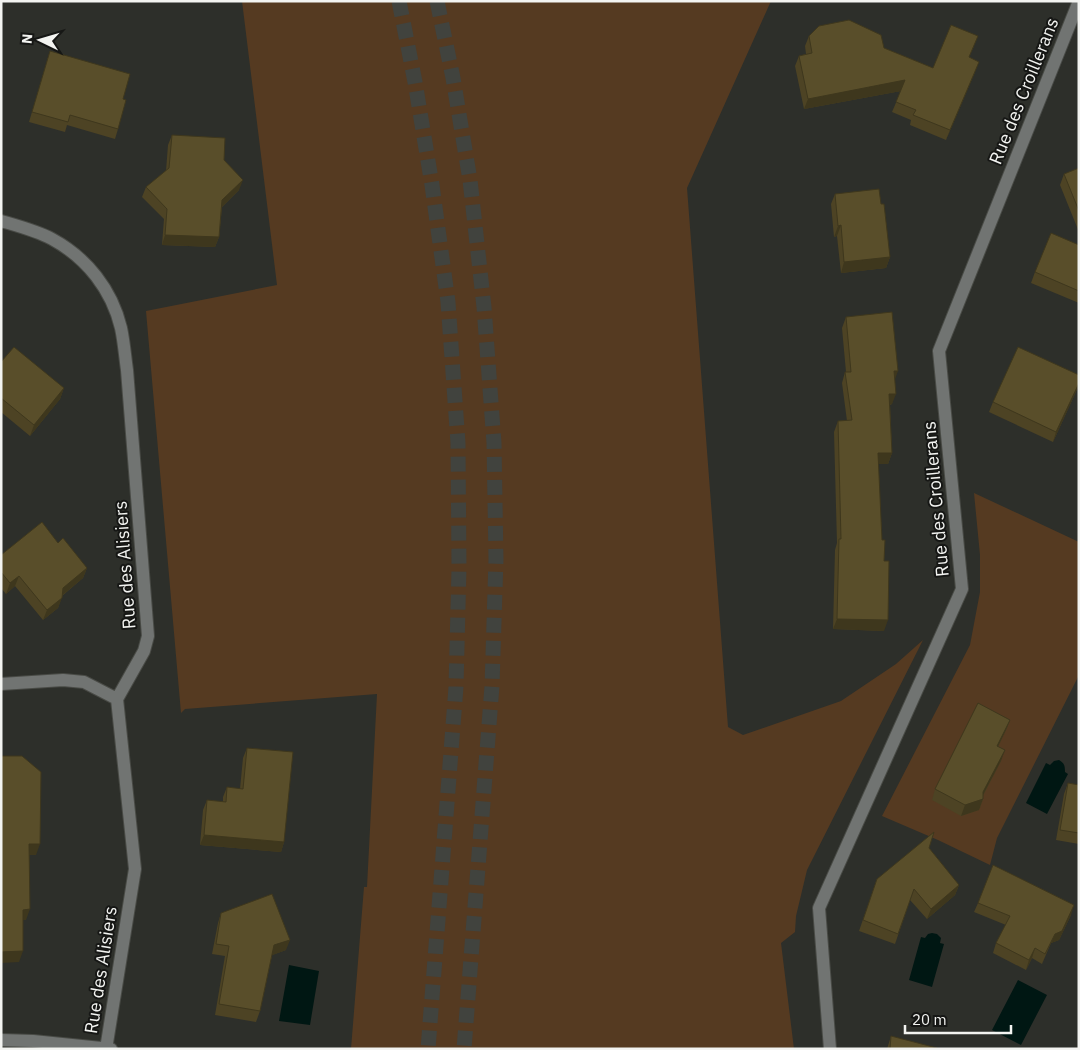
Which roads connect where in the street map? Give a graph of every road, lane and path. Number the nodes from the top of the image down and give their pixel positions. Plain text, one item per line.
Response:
1 (1079, 1) edge
2 (1, 221) edge
3 (1, 684) edge
4 (117, 699) junction
5 (1, 1040) edge
6 (108, 1048) edge
7 (830, 1049) edge

1 - 7 street, Rue des Croillerans
2 - 4 street, Rue des Alisiers
3 - 4 street
4 - 6 street, Rue des Alisiers
5 - 6 street

